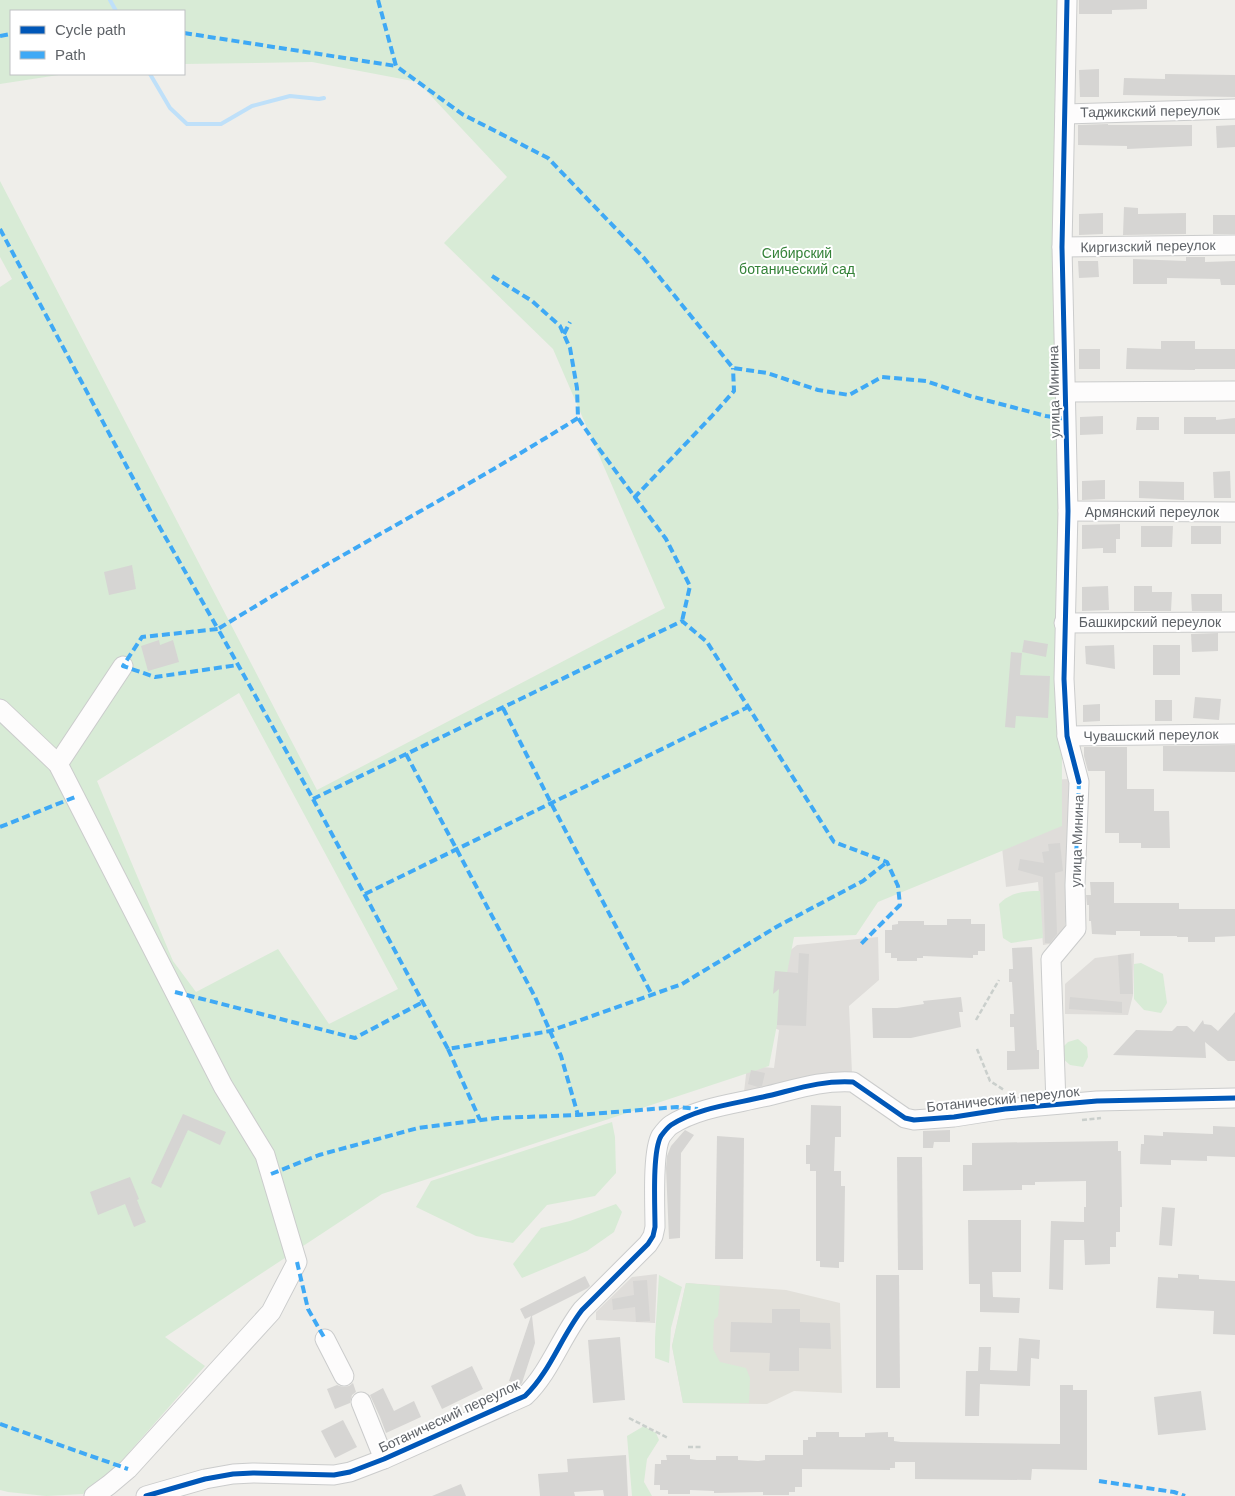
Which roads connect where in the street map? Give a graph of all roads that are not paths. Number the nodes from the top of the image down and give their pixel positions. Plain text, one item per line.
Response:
1 (1067, 0) edge
2 (1235, 109) edge
3 (1065, 114) junction
4 (1235, 245) edge
5 (1062, 247) junction
6 (1235, 391) edge
7 (1066, 392) junction
8 (1068, 511) junction
9 (1235, 512) edge
10 (1235, 622) edge
11 (1064, 623) junction
12 (123, 666) dead end
13 (0, 709) edge
14 (1235, 734) edge
15 (1066, 736) junction
16 (58, 764) junction
17 (1235, 1098) edge
18 (1056, 1104) junction
19 (325, 1339) dead end
20 (344, 1376) dead end
21 (361, 1402) dead end
22 (384, 1459) junction
23 (94, 1496) edge
24 (146, 1496) edge

1 - 3 street, улица Минина
2 - 3 street, Таджикский переулок
3 - 5 street, улица Минина
4 - 5 street, Киргизский переулок
5 - 7 street, улица Минина
6 - 7 street
7 - 8 street, улица Минина
8 - 9 street, Армянский переулок
8 - 11 street, улица Минина
10 - 11 street, Башкирский переулок
11 - 15 street, улица Минина
12 - 16 street
13 - 16 street
14 - 15 street, Чувашский переулок
15 - 18 street, улица Минина
16 - 23 street
17 - 18 street, Ботанический переулок
18 - 22 street, Ботанический переулок
19 - 20 street
21 - 22 street
22 - 24 street, Ботанический переулок

